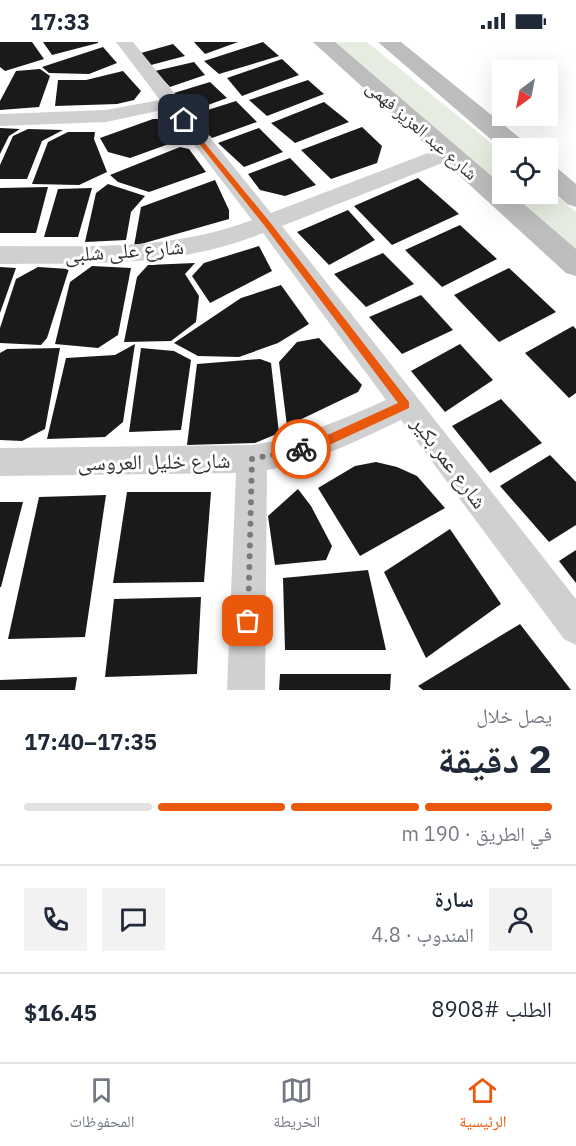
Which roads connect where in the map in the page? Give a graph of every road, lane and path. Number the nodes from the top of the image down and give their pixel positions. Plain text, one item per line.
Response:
1 (124, 42) edge
2 (323, 42) edge
3 (388, 42) edge
4 (170, 103) junction
5 (0, 120) edge
6 (505, 138) edge
7 (448, 153) junction
8 (558, 183) edge
9 (576, 198) edge
10 (267, 223) junction
11 (0, 255) edge
12 (574, 261) edge
13 (406, 405) junction
14 (252, 459) junction
15 (0, 462) edge
16 (576, 627) edge
17 (246, 690) edge

1 - 4 street, شارع عمر بكير
2 - 7 main road, شارع عبد العزيز فهمى
3 - 6 main road
4 - 5 street
4 - 10 street, شارع عمر بكير
7 - 10 street, شارع على شلبى
7 - 12 main road, شارع عبد العزيز فهمى
8 - 9 main road
10 - 11 street, شارع على شلبى
10 - 13 street, شارع عمر بكير
13 - 14 street, شارع خليل العروسى
13 - 16 street, شارع عمر بكير
14 - 15 street, شارع خليل العروسى
14 - 17 street

